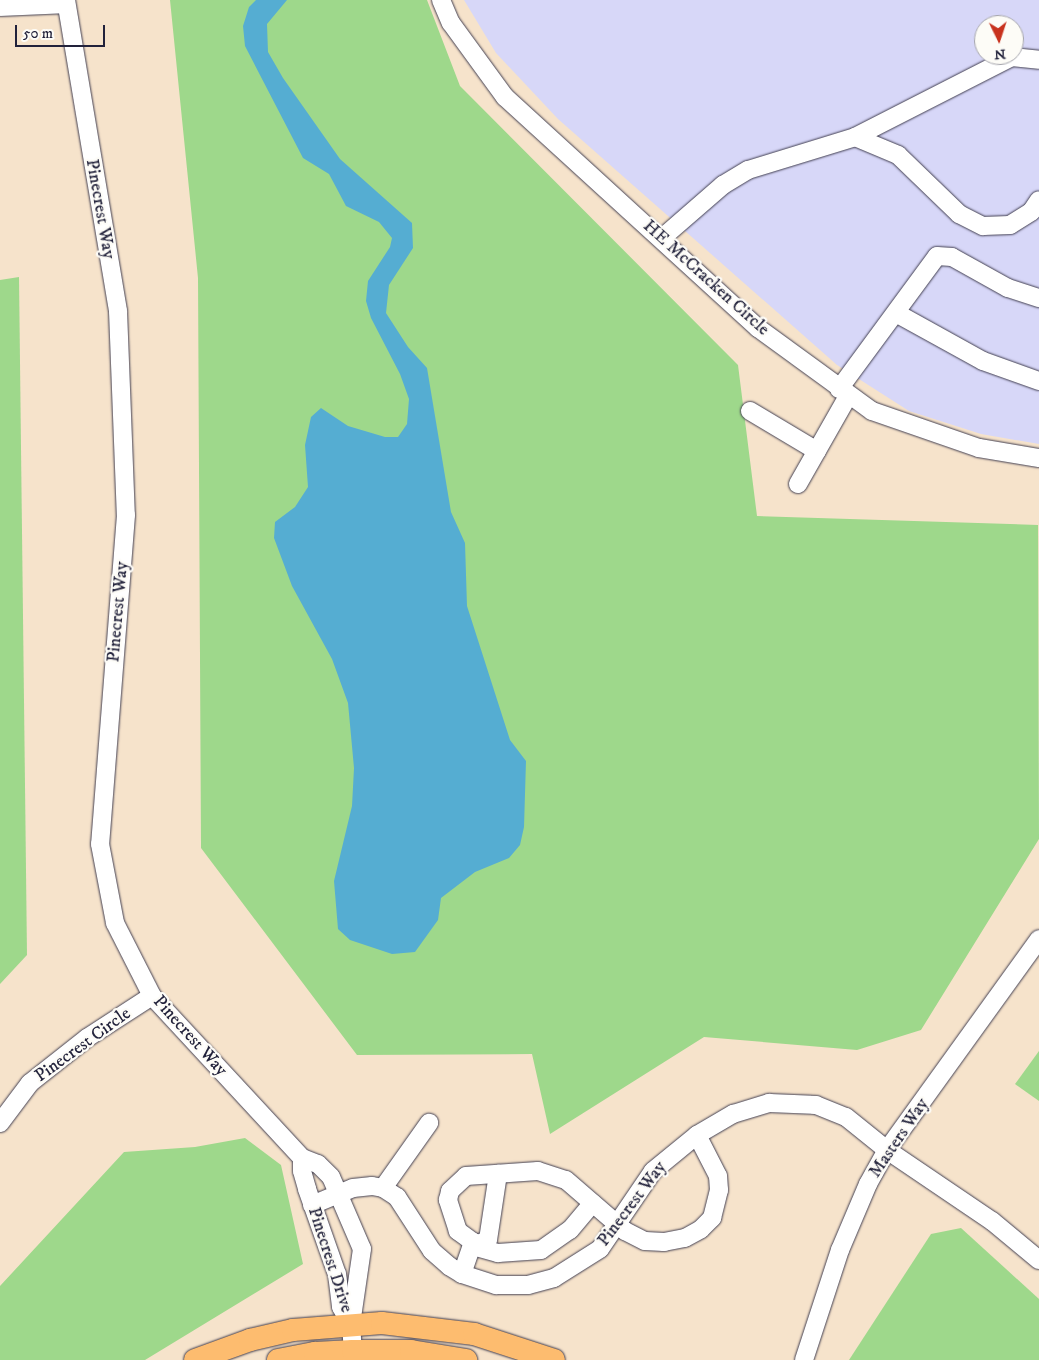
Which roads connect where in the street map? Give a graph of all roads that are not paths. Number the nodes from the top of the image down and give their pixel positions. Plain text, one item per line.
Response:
1 (440, 0) edge
2 (66, 2) edge
3 (0, 7) edge
4 (1039, 60) edge
5 (855, 137) junction
6 (1039, 200) edge
7 (662, 238) junction
8 (1039, 298) edge
9 (896, 313) junction
10 (1039, 381) edge
11 (843, 392) junction
12 (750, 411) dead end
13 (817, 451) junction
14 (1039, 458) edge
15 (798, 484) dead end
16 (1039, 939) edge
17 (152, 996) junction
18 (0, 1123) edge
19 (429, 1123) dead end
20 (697, 1135) junction
21 (887, 1150) junction
22 (302, 1158) junction
23 (498, 1174) junction
24 (383, 1188) junction
25 (340, 1193) junction
26 (312, 1204) junction
27 (593, 1204) junction
28 (616, 1223) junction
29 (473, 1246) junction
30 (1039, 1260) edge
31 (462, 1274) junction
32 (351, 1324) junction
33 (354, 1351) junction
34 (195, 1360) edge
35 (278, 1360) edge
36 (466, 1360) edge
37 (554, 1360) edge
38 (804, 1360) edge

1 - 7 street, HE McCracken Circle
2 - 3 street
2 - 17 street, Pinecrest Way
4 - 5 street
5 - 6 street
5 - 7 street
7 - 11 street, HE McCracken Circle
8 - 9 street
9 - 10 street
9 - 11 street
11 - 13 street
11 - 14 street, HE McCracken Circle
12 - 13 street
13 - 15 street
16 - 21 street, Masters Way
17 - 18 street, Pinecrest Circle
17 - 22 street, Pinecrest Way
19 - 24 street
20 - 21 street, Pinecrest Way
20 - 28 street, Pinecrest Way
20 - 28 street
21 - 30 street, Pinecrest Way
21 - 38 street, Masters Way
22 - 25 street, Pinecrest Drive
22 - 26 street, Pinecrest Drive
23 - 27 street
23 - 29 street
23 - 29 street
24 - 25 street
24 - 31 street, Pinecrest Way
25 - 26 street
25 - 32 street, Pinecrest Drive
26 - 32 street, Pinecrest Drive
27 - 28 street
27 - 29 street
28 - 31 street, Pinecrest Way
29 - 31 street
32 - 33 street
32 - 34 main road
32 - 37 main road
33 - 35 main road
33 - 36 main road

